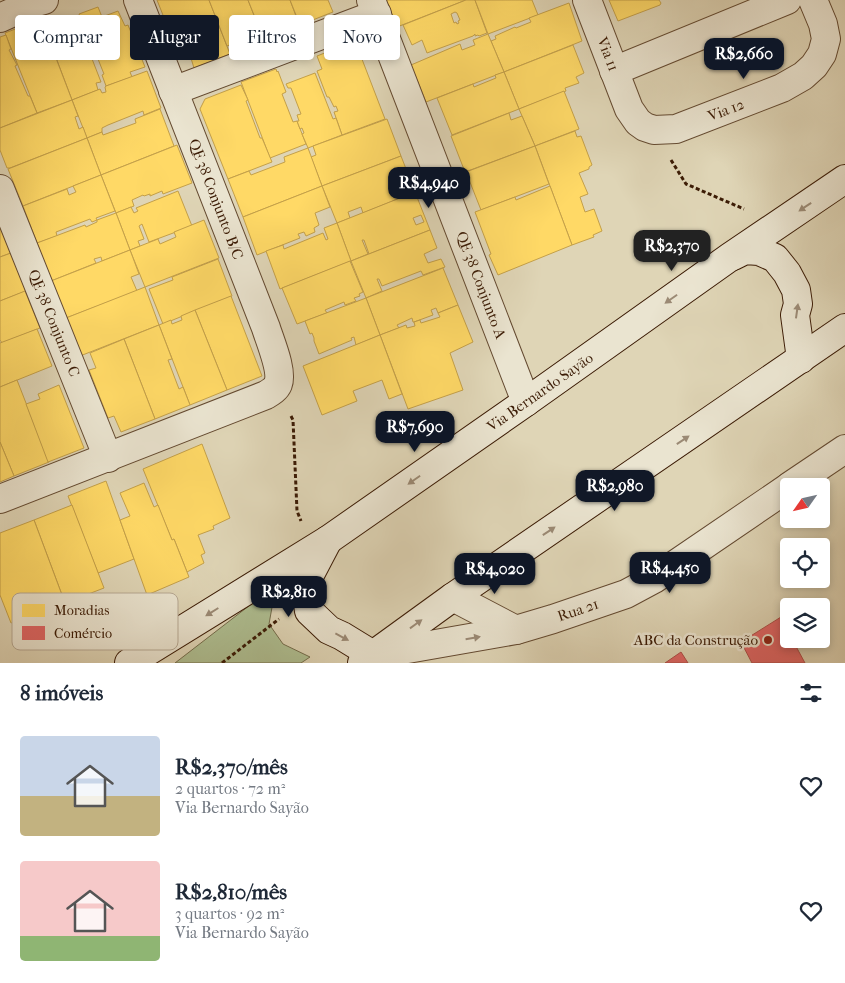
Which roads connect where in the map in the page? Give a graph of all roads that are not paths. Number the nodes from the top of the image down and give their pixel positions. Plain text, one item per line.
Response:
1 (138, 0) edge
2 (587, 0) edge
3 (787, 0) edge
4 (813, 0) edge
5 (36, 1) edge
6 (374, 7) edge
7 (0, 18) edge
8 (614, 70) junction
9 (173, 91) junction
10 (629, 108) joint
11 (845, 179) edge
12 (0, 189) edge
13 (730, 257) junction
14 (845, 328) edge
15 (801, 359) junction
16 (526, 402) junction
17 (845, 449) edge
18 (108, 458) junction
19 (803, 478) edge
20 (780, 494) edge
21 (0, 499) edge
22 (321, 544) junction
23 (454, 597) junction
24 (516, 630) junction
25 (178, 633) edge
26 (150, 650) edge
27 (368, 659) edge
28 (129, 663) edge

1 - 9 street, QE 38 Conjunto B/C
2 - 8 street, Via 11
3 - 8 street
4 - 10 street, Via 12
5 - 7 street
6 - 9 street
6 - 16 street, QE 38 Conjunto A
8 - 10 street, Via 11
9 - 18 street, QE 38 Conjunto B/C
11 -> 13 street, Via Bernardo Sayão
12 - 18 street, QE 38 Conjunto C
15 -> 13 street
13 -> 16 street, Via Bernardo Sayão
14 - 15 street
23 -> 15 street
16 -> 22 street, Via Bernardo Sayão
17 - 19 street, Rua 21
18 - 21 street
20 - 24 street, Rua 21
22 -> 25 street, Via Bernardo Sayão
22 -> 27 street
23 - 24 street
27 -> 23 street
27 -> 24 street, Rua 21
26 -> 28 street, Via Bernardo Sayão

